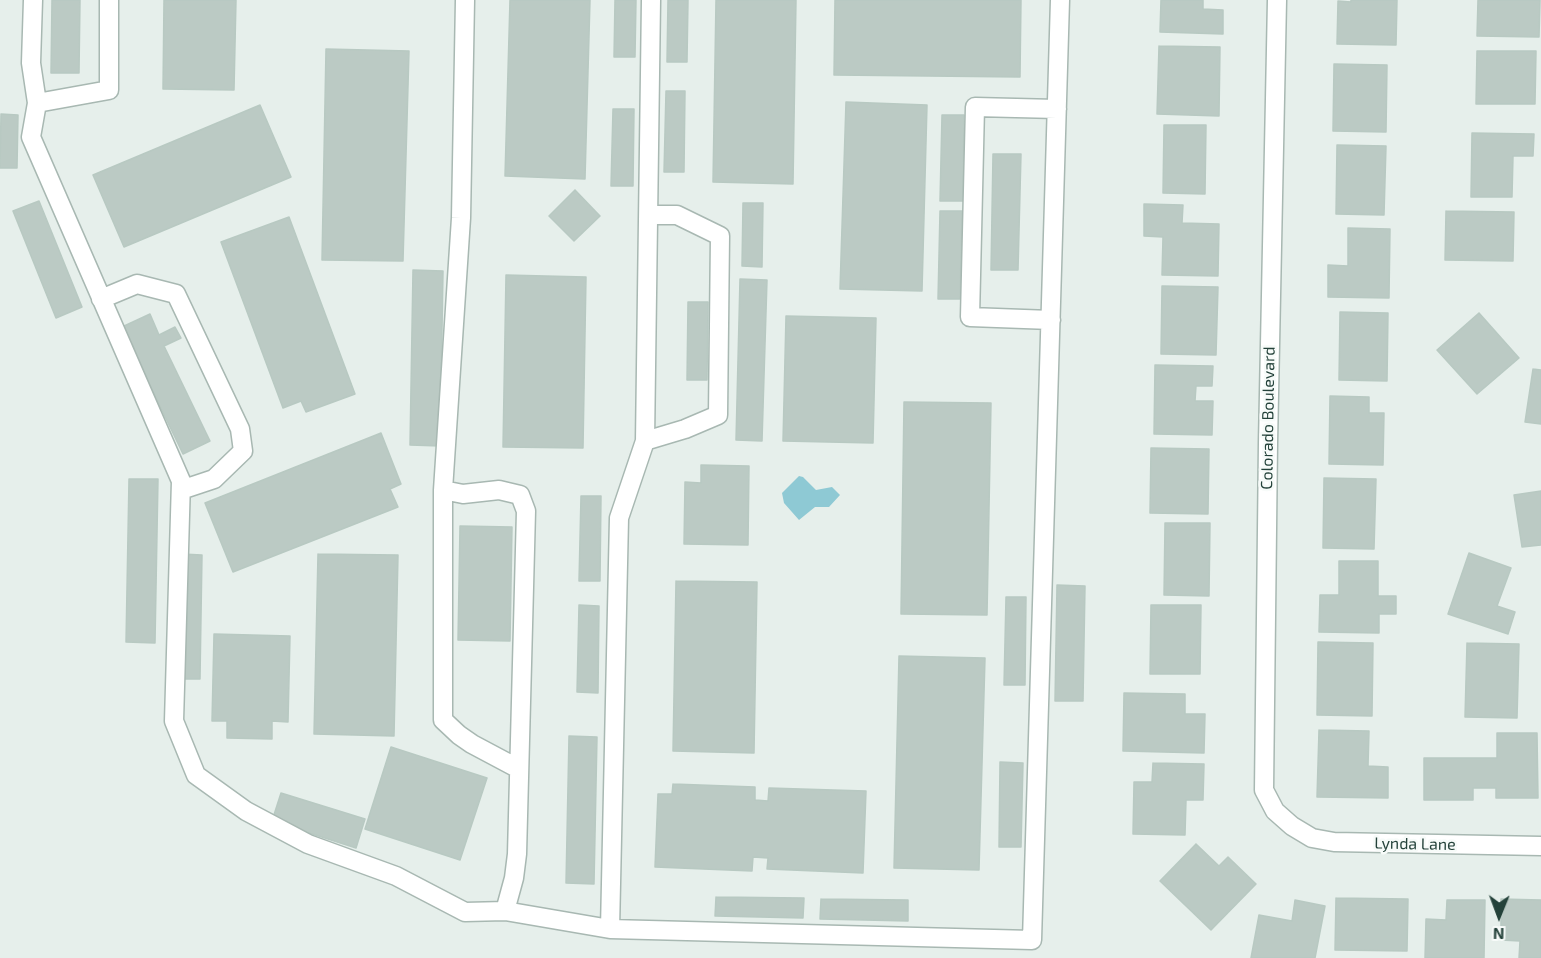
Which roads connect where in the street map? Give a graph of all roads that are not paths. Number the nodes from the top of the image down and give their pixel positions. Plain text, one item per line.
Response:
1 (33, 0) edge
2 (109, 0) edge
3 (465, 0) edge
4 (651, 0) edge
5 (1060, 0) edge
6 (1277, 0) edge
7 (37, 103) junction
8 (1057, 109) junction
9 (649, 214) junction
10 (101, 299) junction
11 (1051, 320) junction
12 (645, 441) junction
13 (181, 490) junction
14 (443, 490) junction
15 (519, 769) junction
16 (1292, 826) joint
17 (1541, 846) edge
18 (505, 911) junction
19 (610, 929) junction

1 - 7 street
2 - 7 street
3 - 14 street
4 - 9 street
5 - 8 street
6 - 16 street, Colorado Boulevard
7 - 10 street
8 - 11 street
8 - 11 street
9 - 12 street
9 - 12 street
10 - 13 street
10 - 13 street
11 - 19 street
12 - 19 street
13 - 18 street
14 - 15 street
14 - 15 street
15 - 18 street
16 - 17 street, Lynda Lane
18 - 19 street

